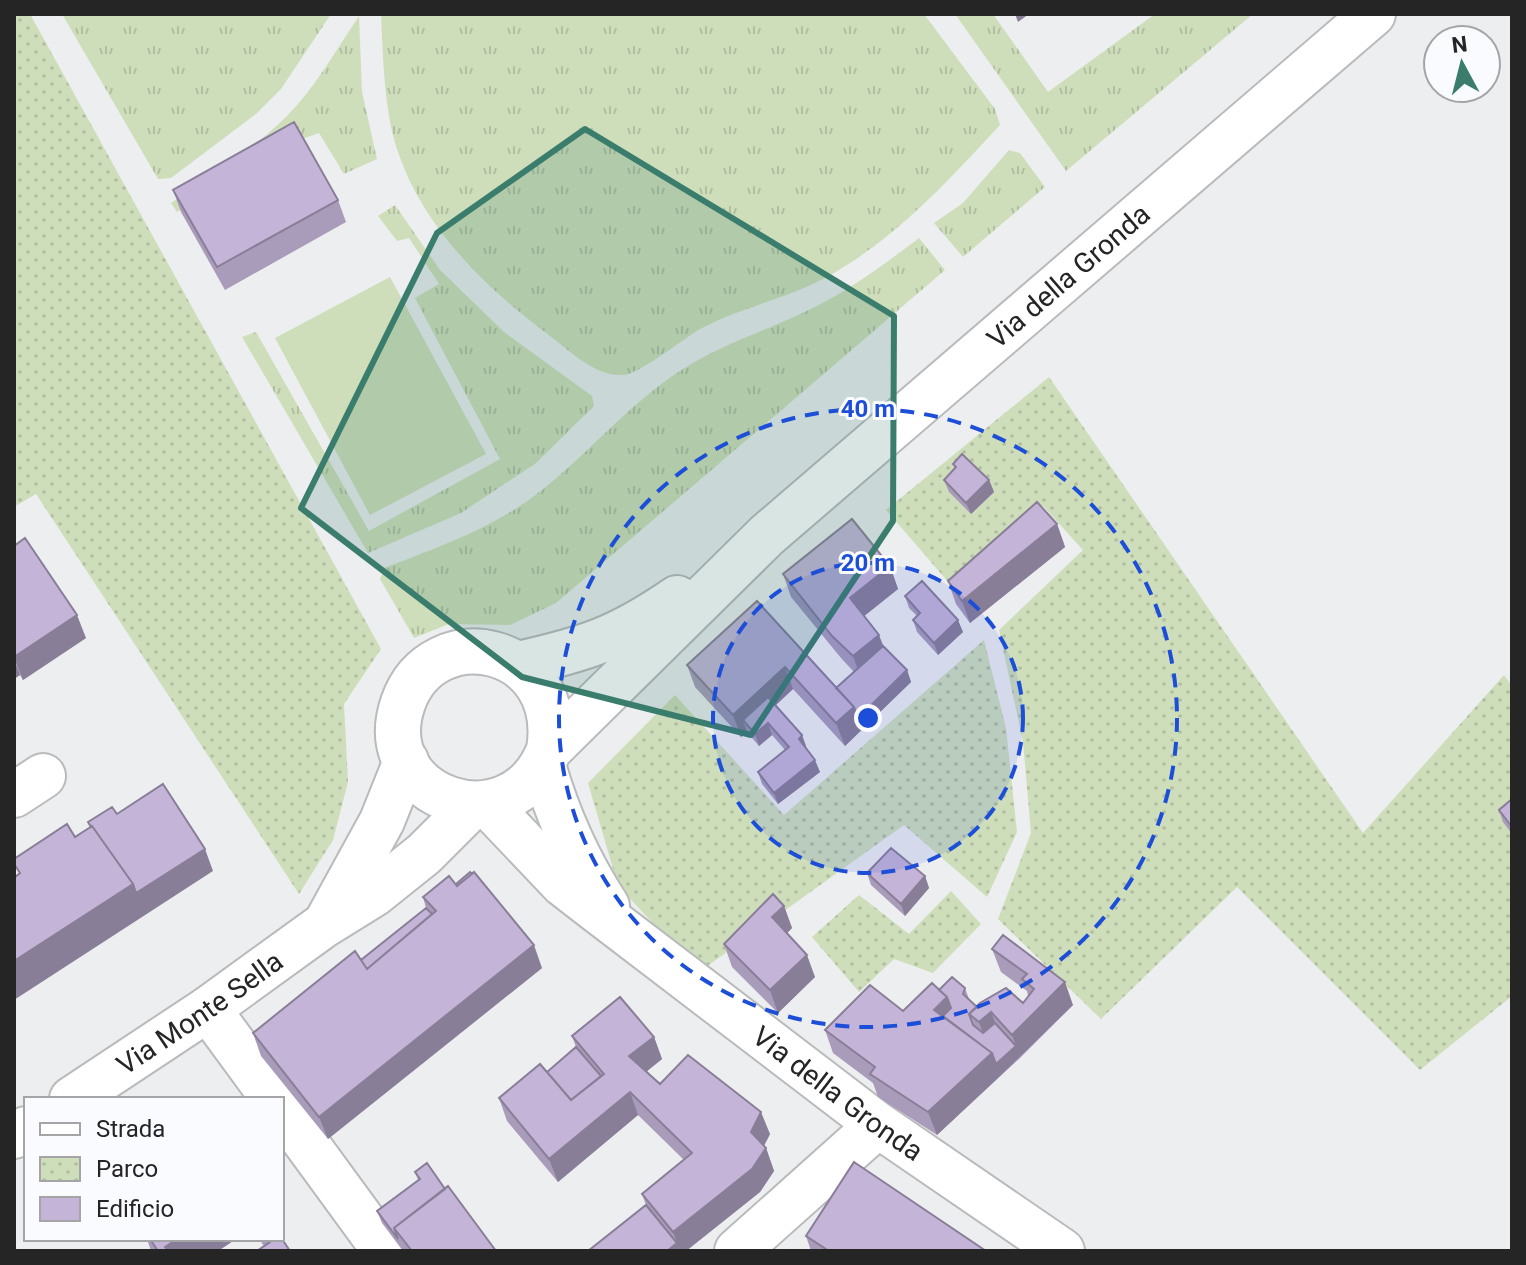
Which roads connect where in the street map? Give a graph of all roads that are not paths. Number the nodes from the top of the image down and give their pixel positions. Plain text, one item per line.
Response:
1 (1373, 14) edge
2 (767, 535) junction
3 (518, 664) junction
4 (546, 758) junction
5 (406, 761) junction
6 (480, 804) junction
7 (324, 925) junction
8 (621, 928) junction
9 (208, 1009) junction
10 (75, 1097) edge
11 (273, 1097) edge
12 (284, 1113) edge
13 (878, 1125) junction
14 (385, 1251) edge
15 (737, 1251) edge
16 (1062, 1251) edge

1 - 2 street, Via della Gronda
2 - 3 street, Via della Gronda
2 - 4 street, Via della Gronda
3 - 4 street
3 - 5 street
4 - 6 street
4 - 8 street, Via della Gronda
5 - 6 street
5 - 7 street, Via Monte Sella
6 - 7 street, Via Monte Sella
6 - 8 street, Via della Gronda
7 - 9 street, Via Monte Sella
8 - 13 street, Via della Gronda
9 - 10 street, Via Monte Sella
9 - 11 street
12 - 14 street
13 - 15 street
13 - 16 street, Via della Gronda

